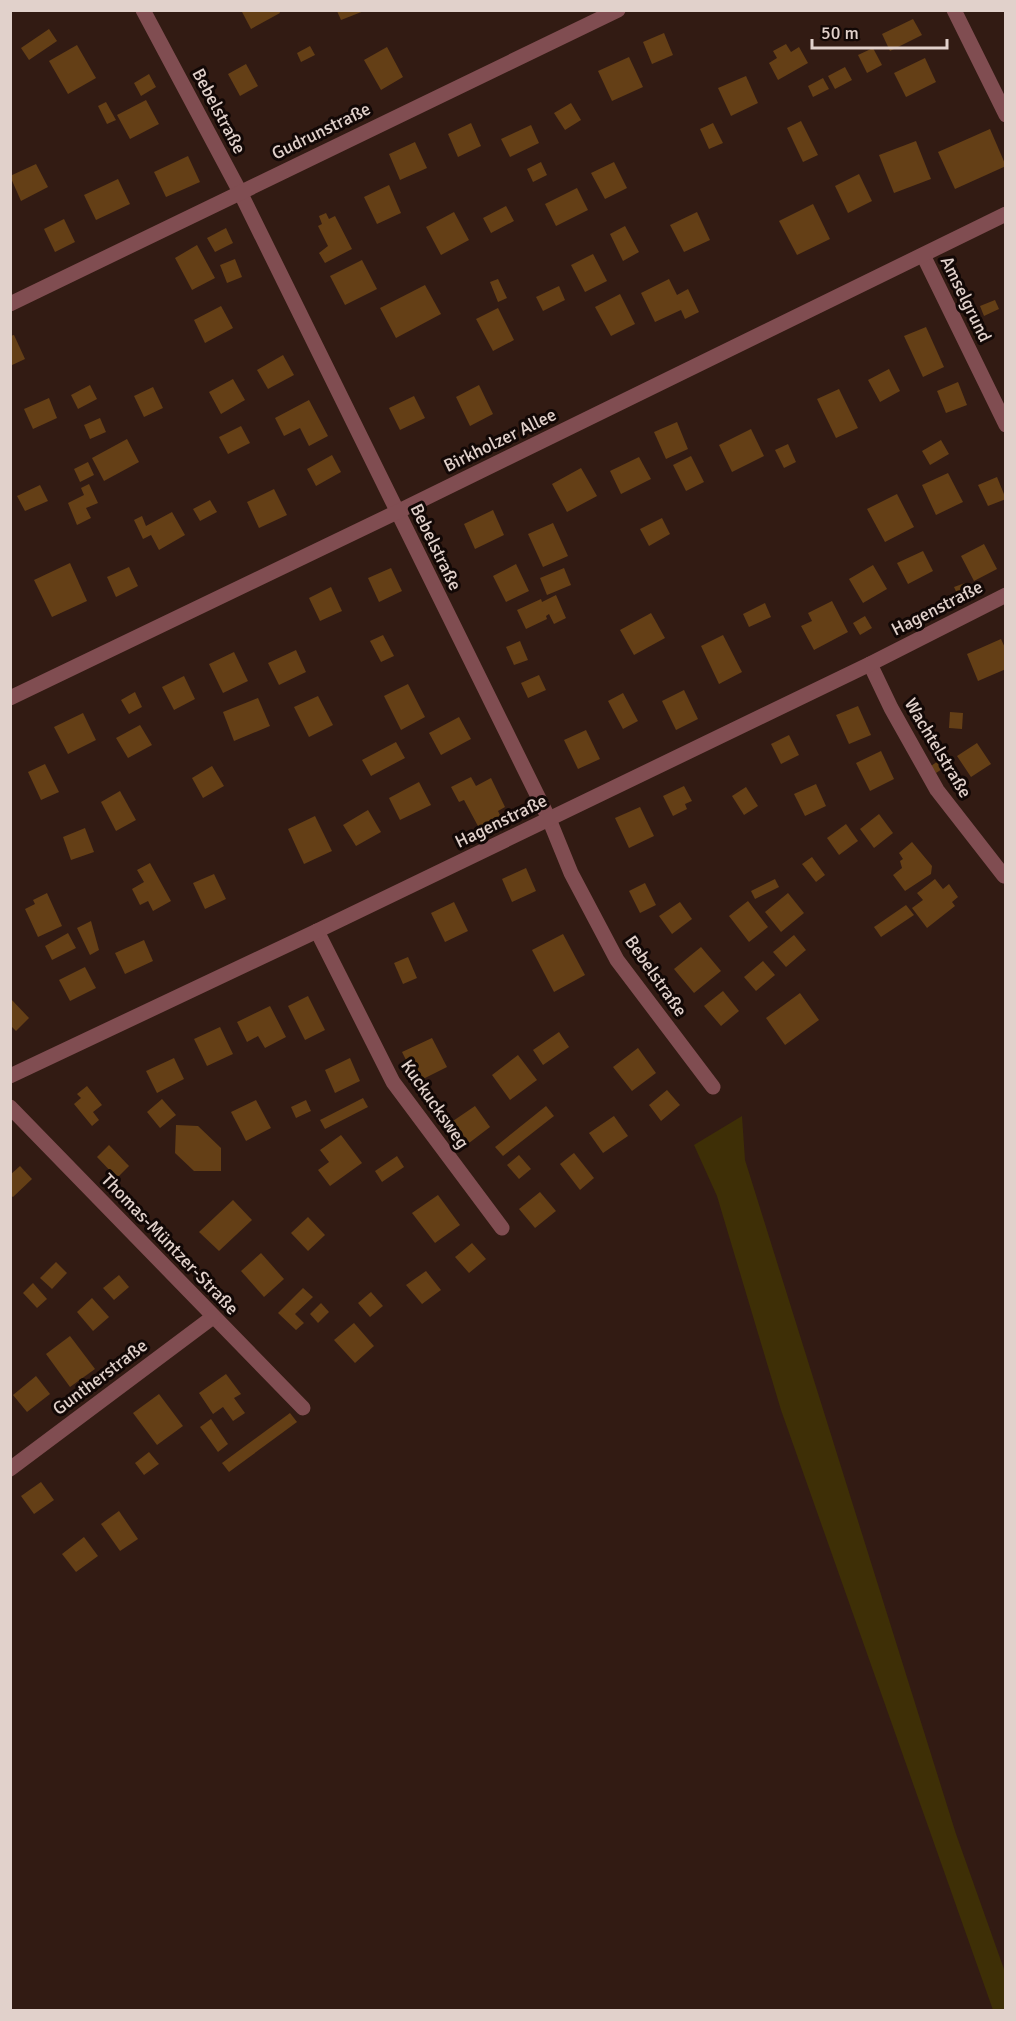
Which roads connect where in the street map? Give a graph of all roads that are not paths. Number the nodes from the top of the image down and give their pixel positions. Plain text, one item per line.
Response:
1 (143, 10) edge
2 (618, 10) edge
3 (954, 10) edge
4 (1005, 115) edge
5 (240, 192) junction
6 (1005, 214) edge
7 (923, 255) junction
8 (10, 304) edge
9 (1005, 425) edge
10 (397, 512) junction
11 (1005, 595) edge
12 (870, 664) junction
13 (10, 698) edge
14 (549, 819) junction
15 (1004, 876) dead end
16 (317, 931) junction
17 (10, 1076) edge
18 (713, 1087) dead end
19 (10, 1107) edge
20 (502, 1228) dead end
21 (213, 1317) junction
22 (303, 1408) dead end
23 (10, 1468) edge

1 - 5 street, Bebelstraße
2 - 5 street, Gudrunstraße
3 - 4 street
5 - 8 street, Gudrunstraße
5 - 10 street, Bebelstraße
6 - 7 street, Birkholzer Allee
7 - 9 street, Amselgrund
7 - 10 street, Birkholzer Allee
10 - 13 street, Birkholzer Allee
10 - 14 street, Bebelstraße
11 - 12 street, Hagenstraße
12 - 14 street, Hagenstraße
12 - 15 street, Wachtelstraße
14 - 16 street, Hagenstraße
14 - 18 street, Bebelstraße
16 - 17 street, Hagenstraße
16 - 20 street, Kuckucksweg
19 - 21 street, Thomas-Müntzer-Straße
21 - 22 street, Thomas-Müntzer-Straße
21 - 23 street, Guntherstraße

